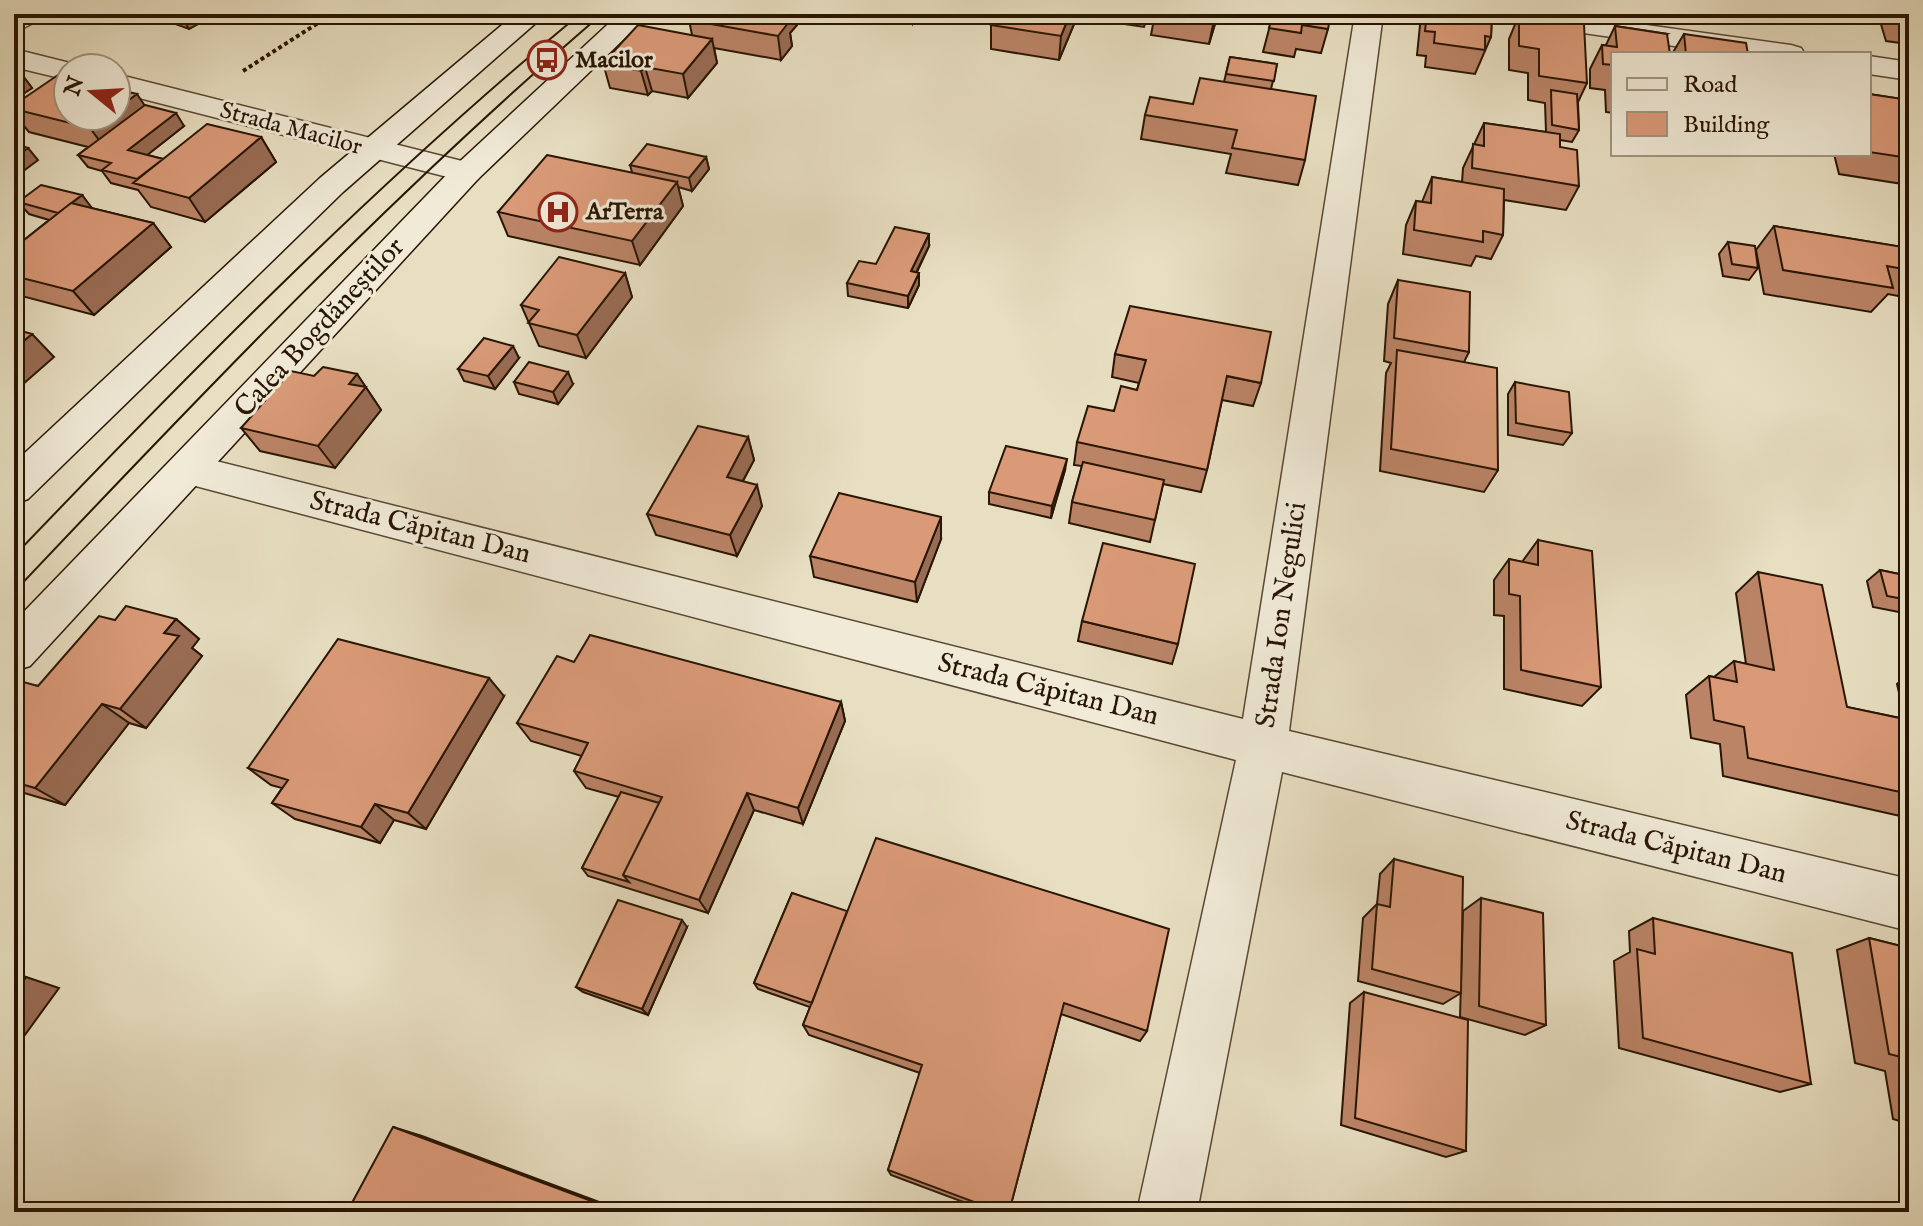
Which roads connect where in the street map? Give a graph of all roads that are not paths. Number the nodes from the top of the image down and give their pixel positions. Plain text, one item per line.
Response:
1 (41, 14) edge
2 (532, 14) edge
3 (636, 14) edge
4 (1369, 14) edge
5 (1507, 14) edge
6 (14, 28) edge
7 (1777, 52) edge
8 (14, 58) edge
9 (1871, 65) edge
10 (52, 67) edge
11 (1909, 71) edge
12 (132, 87) edge
13 (368, 149) junction
14 (467, 172) junction
15 (188, 469) junction
16 (14, 488) edge
17 (14, 652) edge
18 (1263, 746) junction
19 (1909, 905) edge
20 (1167, 1212) edge

1 - 6 lane
2 - 13 street
3 - 14 street, Calea Bogdăneștilor
4 - 18 street, Strada Ion Negulici
5 - 7 street
8 - 10 street
9 - 11 street
12 - 13 street, Strada Macilor
13 - 14 street, Strada Macilor
13 - 16 street
14 - 15 street, Calea Bogdăneștilor
15 - 17 street, Calea Bogdăneștilor
15 - 18 street, Strada Căpitan Dan
18 - 19 street, Strada Căpitan Dan
18 - 20 street, Strada Ion Negulici

